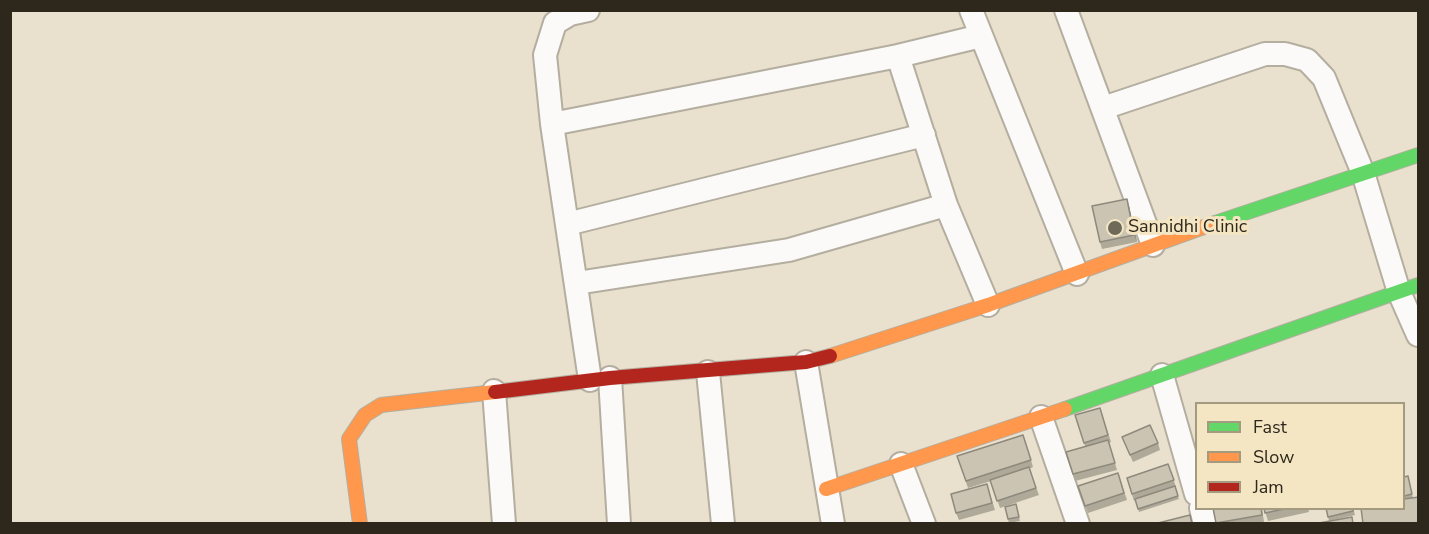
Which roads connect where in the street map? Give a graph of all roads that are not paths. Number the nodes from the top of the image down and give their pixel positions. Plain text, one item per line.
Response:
1 (588, 10) edge
2 (971, 10) edge
3 (1069, 11) edge
4 (981, 36) junction
5 (898, 56) junction
6 (1103, 108) junction
7 (552, 124) junction
8 (924, 135) junction
9 (1419, 155) edge
10 (1363, 173) junction
11 (946, 205) junction
12 (567, 224) junction
13 (1153, 245) junction
14 (1077, 274) junction
15 (577, 283) junction
16 (1409, 289) edge
17 (988, 305) junction
18 (1419, 335) edge
19 (806, 362) junction
20 (708, 372) junction
21 (1162, 375) junction
22 (600, 379) junction
23 (494, 391) junction
24 (1041, 417) junction
25 (901, 464) junction
26 (1195, 487) edge
27 (826, 489) junction
28 (360, 524) edge
29 (504, 524) edge
30 (619, 524) edge
31 (723, 524) edge
32 (833, 524) edge
33 (924, 524) edge
34 (1078, 524) edge

1 - 7 street
2 - 4 street
3 - 6 street
4 - 5 street
4 - 14 street
5 - 7 street
5 - 8 street
6 - 10 street
6 - 13 street
7 - 12 street
8 - 11 street
8 - 12 street
9 - 10 street
10 - 13 street
10 - 16 street
11 - 15 street
11 - 17 street
12 - 15 street
13 - 14 street
14 - 17 street
15 - 22 street
16 - 18 street
16 - 21 street
17 - 19 street
19 - 20 street
19 - 27 street
20 - 22 street
20 - 31 street
21 - 24 street
21 - 26 street
22 - 23 street
22 - 30 street
23 - 28 street
23 - 29 street
24 - 25 street
24 - 34 street
25 - 27 street
25 - 33 street
27 - 32 street

